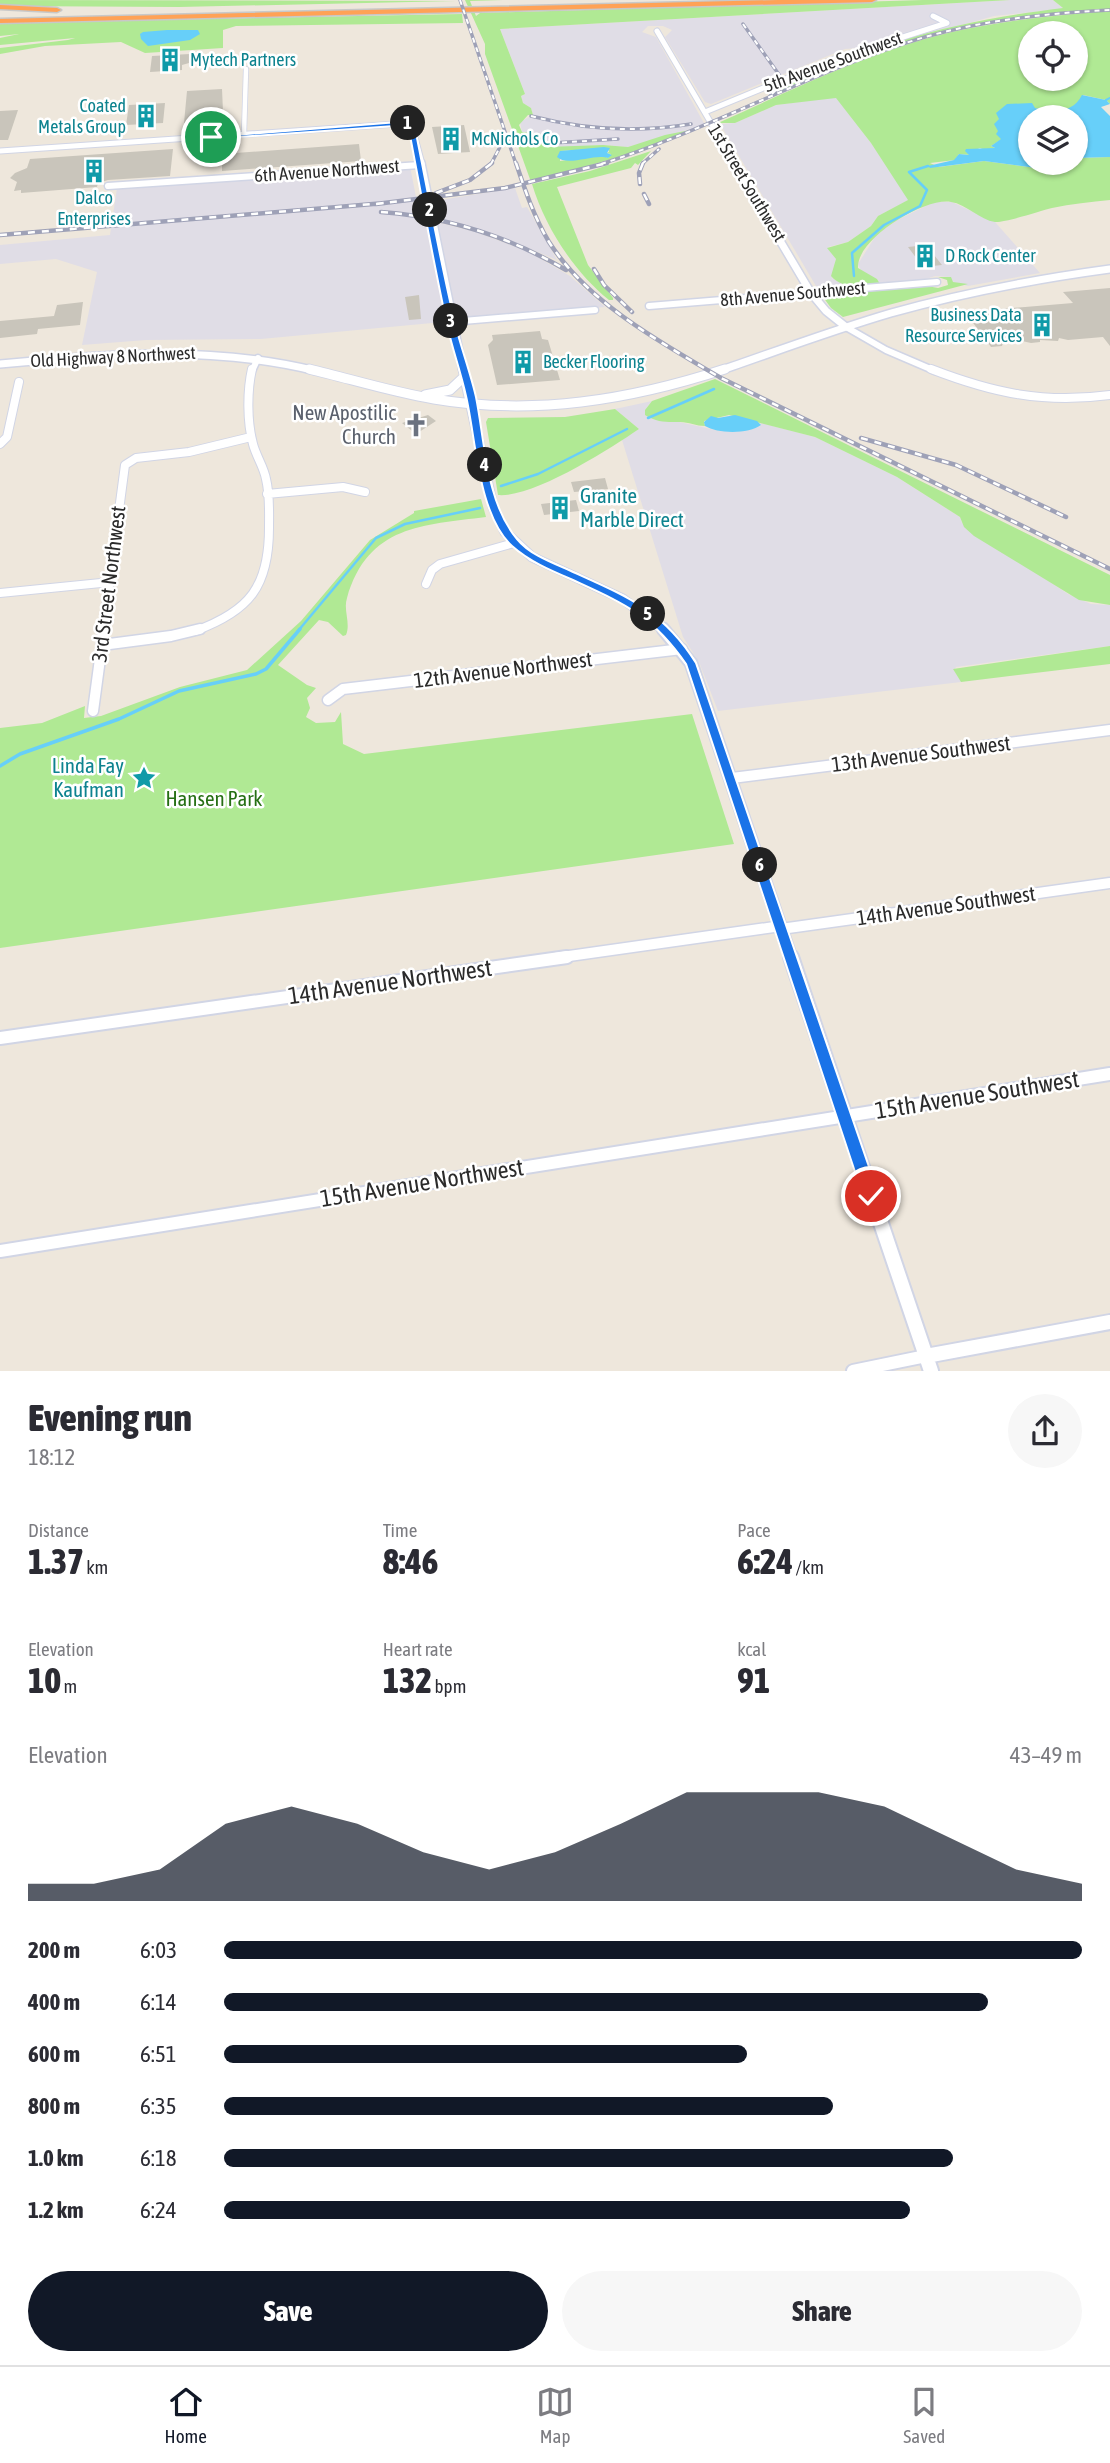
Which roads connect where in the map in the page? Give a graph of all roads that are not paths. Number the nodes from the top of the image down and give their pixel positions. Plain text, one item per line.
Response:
1 (703, 0) edge
2 (872, 0) edge
3 (0, 9) edge
4 (933, 16) dead end
5 (0, 20) edge
6 (657, 31) dead end
7 (246, 69) dead end
8 (705, 112) junction
9 (244, 134) junction
10 (0, 151) edge
11 (420, 164) junction
12 (108, 186) dead end
13 (1110, 270) edge
14 (937, 282) dead end
15 (811, 293) junction
16 (649, 306) dead end
17 (595, 310) dead end
18 (451, 322) junction
19 (846, 327) junction
20 (258, 358) junction
21 (0, 364) edge
22 (465, 376) junction
23 (19, 383) dead end
24 (1110, 395) edge
25 (415, 396) junction
26 (473, 405) junction
27 (251, 437) junction
28 (0, 444) edge
29 (365, 492) dead end
30 (267, 494) junction
31 (514, 543) junction
32 (111, 582) junction
33 (426, 584) dead end
34 (0, 593) edge
35 (102, 645) junction
36 (682, 649) junction
37 (328, 700) dead end
38 (93, 711) dead end
39 (1110, 730) edge
40 (732, 778) junction
41 (1110, 883) edge
42 (781, 927) junction
43 (0, 1038) edge
44 (1110, 1074) edge
45 (844, 1115) junction
46 (0, 1251) edge
47 (1110, 1322) edge
48 (928, 1364) edge
49 (853, 1371) edge

1 - 3 highway
2 - 5 highway
4 - 8 street, 5th Avenue Southwest
6 - 8 street, 1st Street Southwest
7 - 9 street
8 - 15 street, 1st Street Southwest
9 - 10 street
9 - 11 street
11 - 12 street, 6th Avenue Northwest
11 - 18 street
13 - 19 street
14 - 15 street, 8th Avenue Southwest
15 - 16 street, 8th Avenue Southwest
15 - 19 street, 1st Street Southwest
17 - 18 street
18 - 22 street
19 - 24 street
19 - 26 street, Old Highway 8 Northwest
20 - 21 street, Old Highway 8 Northwest
20 - 25 street, Old Highway 8 Northwest
20 - 27 street
22 - 25 street
22 - 26 street
23 - 28 street
25 - 26 street, Old Highway 8 Northwest
26 - 31 street
27 - 30 street
27 - 32 street, 3rd Street Northwest
29 - 30 street
30 - 35 street
31 - 33 street
31 - 36 street
32 - 34 street
32 - 35 street, 3rd Street Northwest
35 - 38 street, 3rd Street Northwest
36 - 37 street, 12th Avenue Northwest
36 - 40 street
39 - 40 street, 13th Avenue Southwest
40 - 42 street
41 - 42 street, 14th Avenue Southwest
42 - 43 street, 14th Avenue Northwest
42 - 45 street
44 - 45 street, 15th Avenue Southwest
45 - 46 street, 15th Avenue Northwest
45 - 48 street
47 - 48 street
48 - 49 street

